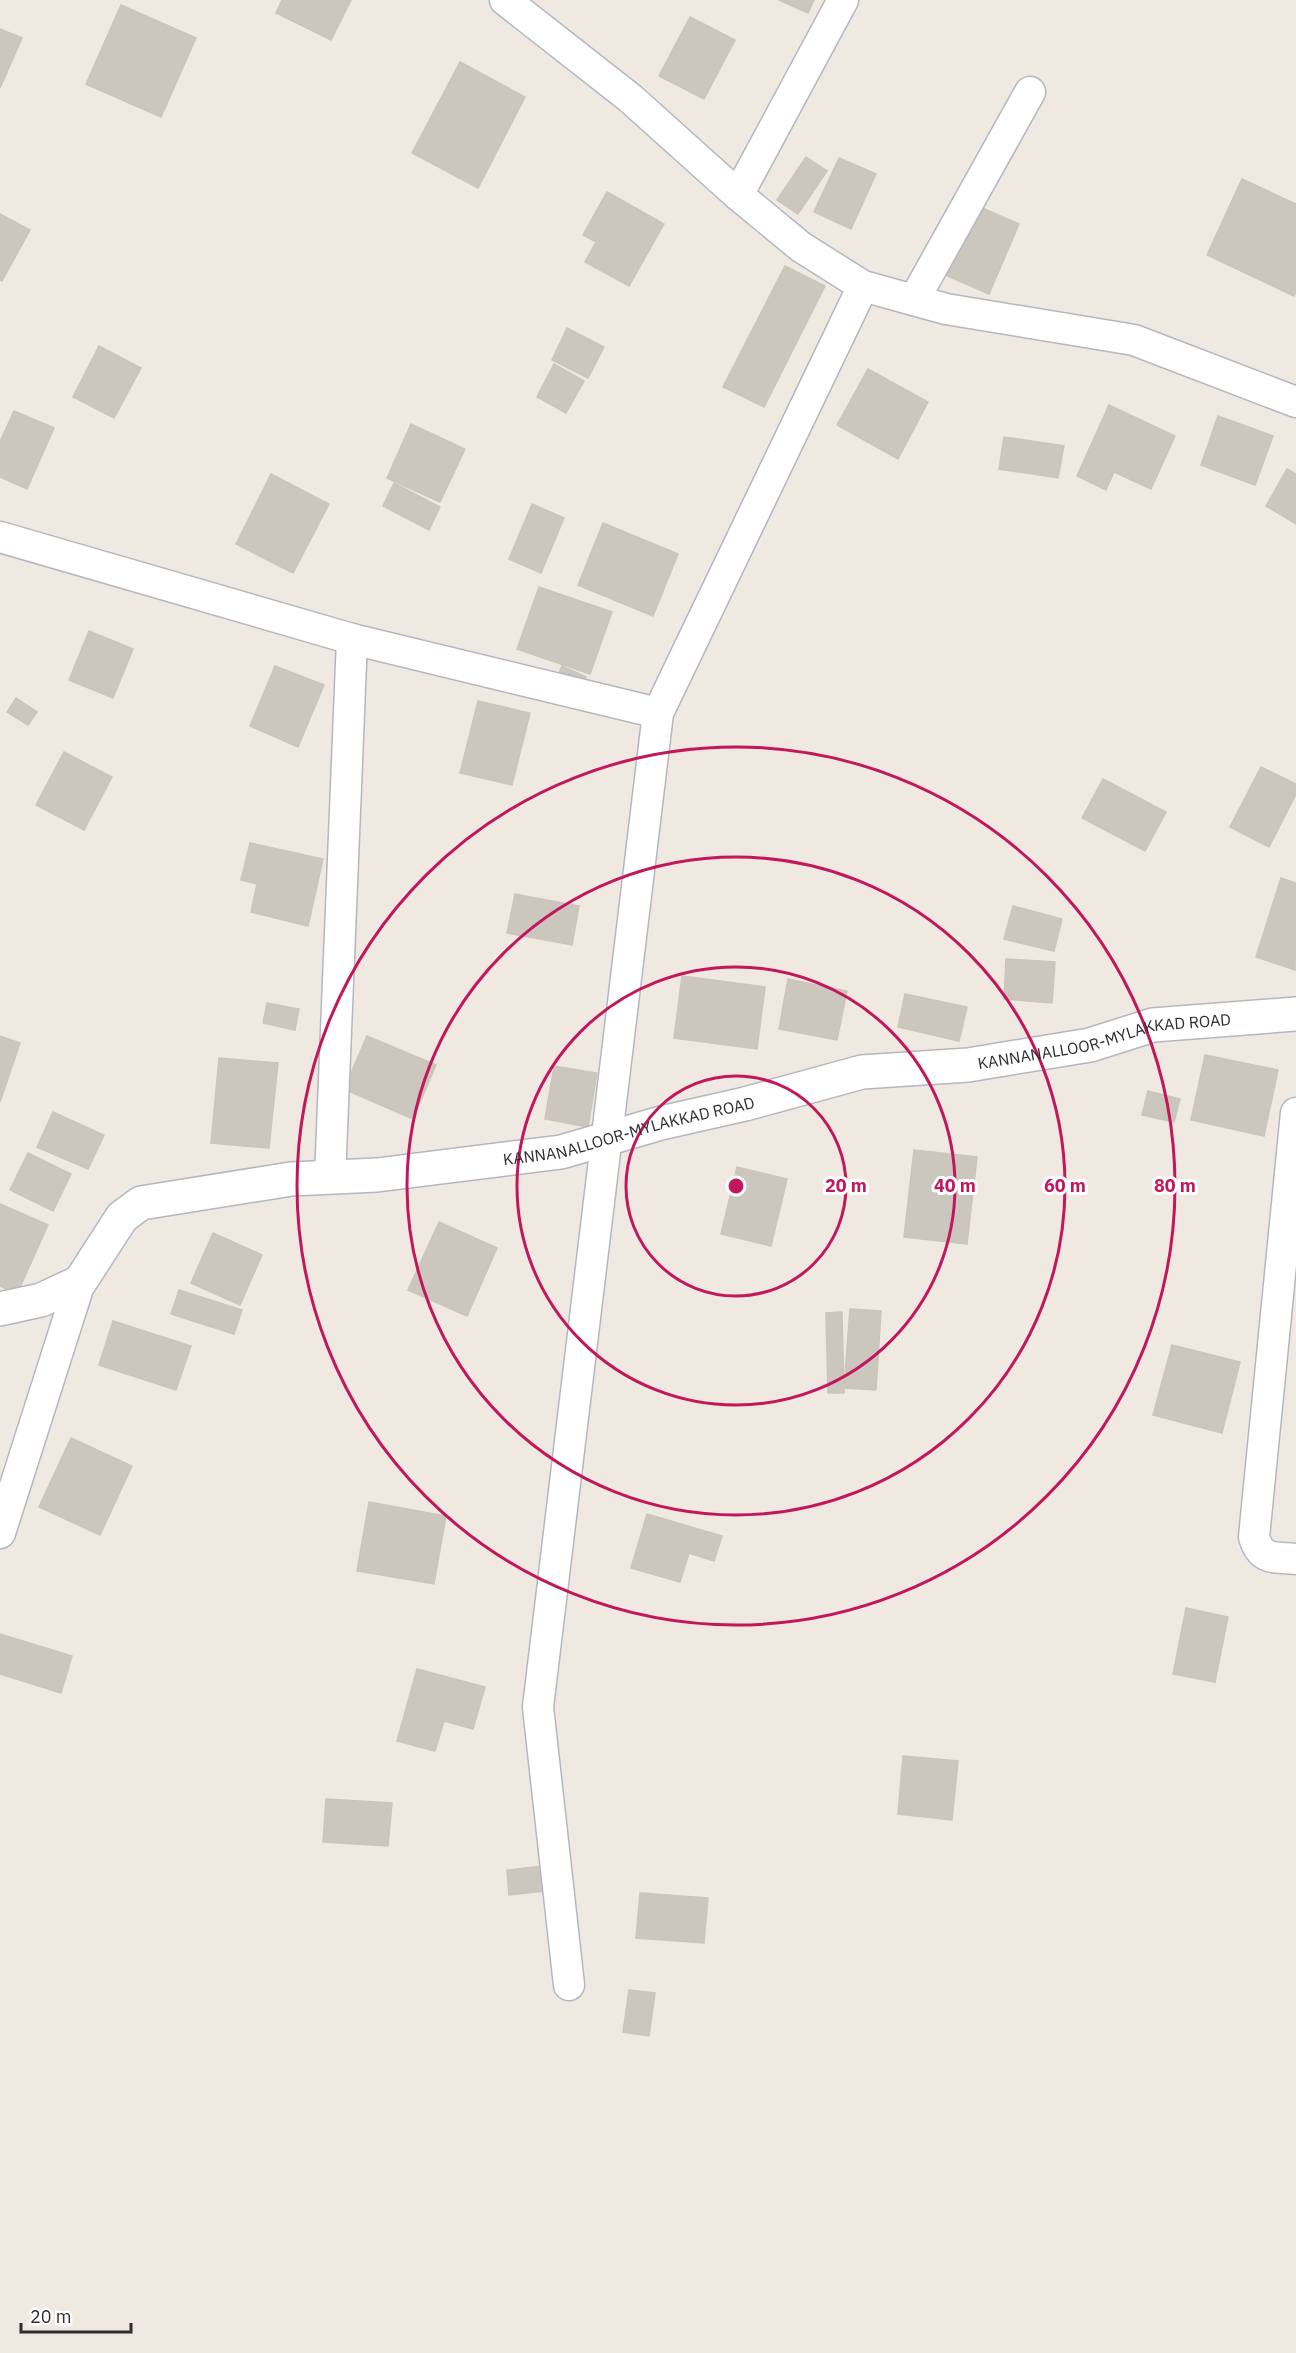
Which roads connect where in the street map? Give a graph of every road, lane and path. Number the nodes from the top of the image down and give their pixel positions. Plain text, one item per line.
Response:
1 (505, 0) edge
2 (843, 0) edge
3 (1030, 92) dead end
4 (738, 195) junction
5 (863, 286) junction
6 (914, 300) junction
7 (1296, 402) edge
8 (0, 537) edge
9 (352, 639) junction
10 (658, 713) junction
11 (1296, 1014) edge
12 (1296, 1113) edge
13 (607, 1139) junction
14 (330, 1178) junction
15 (80, 1282) junction
16 (0, 1309) edge
17 (0, 1533) edge
18 (1296, 1559) edge
19 (568, 1985) dead end

1 - 4 street
2 - 4 street
3 - 6 street
4 - 5 street
5 - 6 street
5 - 10 street
6 - 7 street
8 - 9 street
9 - 10 street
9 - 14 street
10 - 13 street
11 - 13 main road, KANNANALLOOR-MYLAKKAD ROAD
12 - 18 street
13 - 14 main road, KANNANALLOOR-MYLAKKAD ROAD
13 - 19 street
14 - 15 main road, KANNANALLOOR-MYLAKKAD ROAD
15 - 16 main road
15 - 17 street

